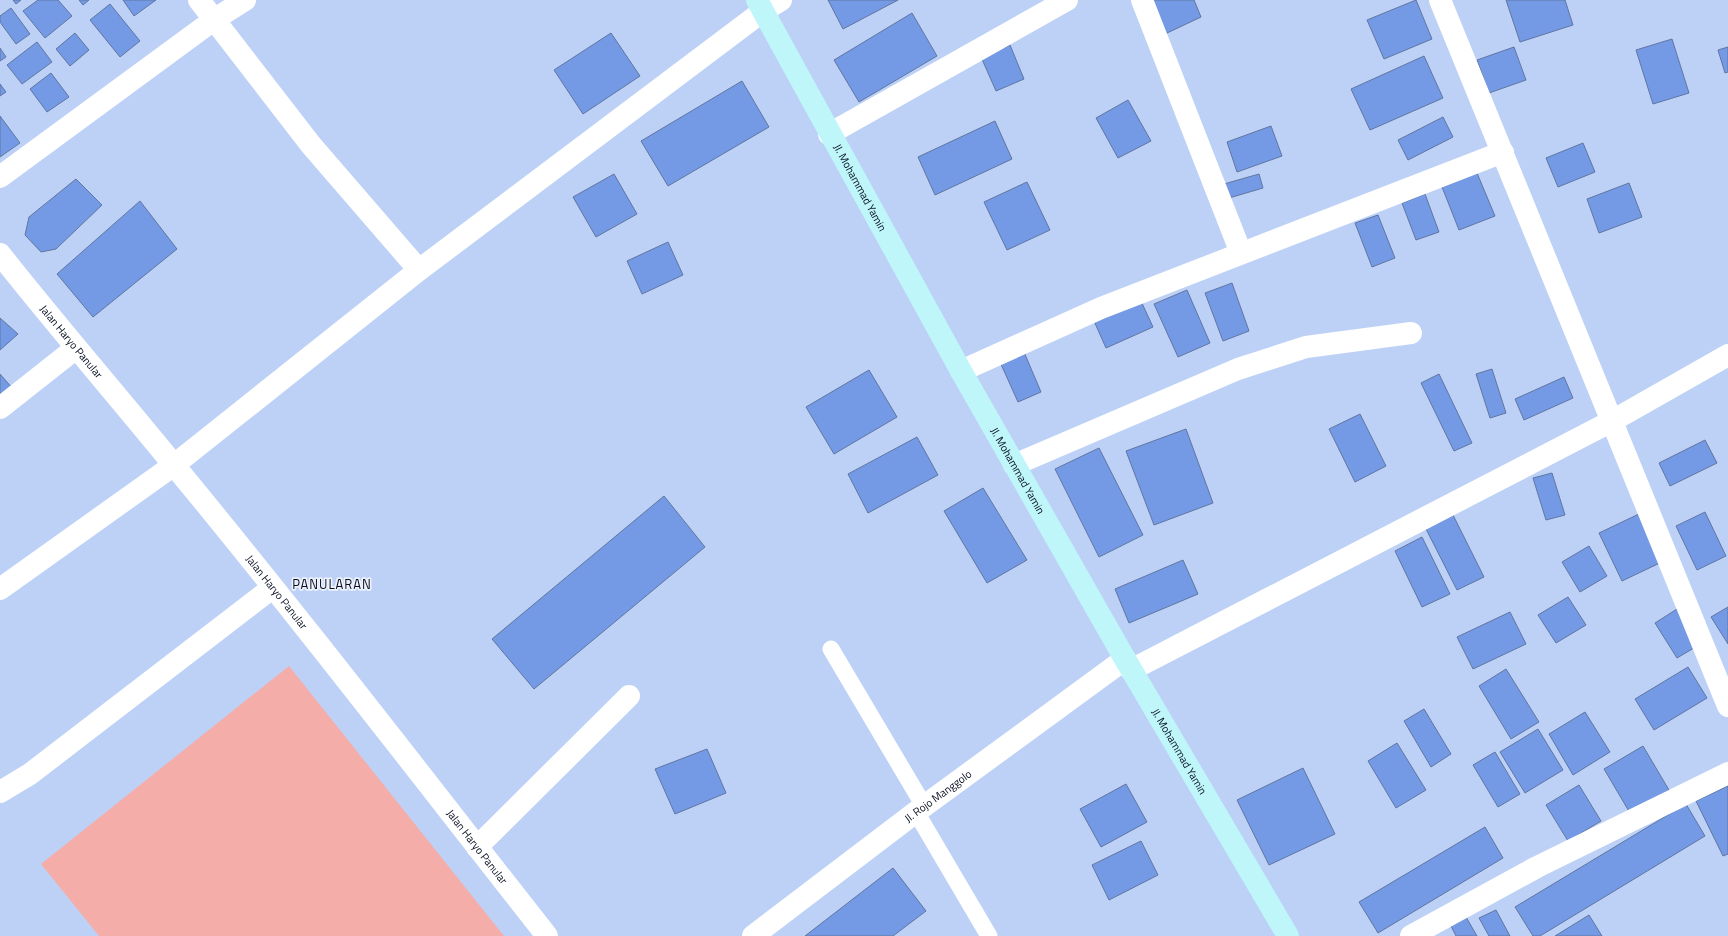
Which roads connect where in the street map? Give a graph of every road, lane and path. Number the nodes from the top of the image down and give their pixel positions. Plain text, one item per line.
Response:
1 (199, 0) edge
2 (245, 0) edge
3 (1067, 0) edge
4 (1142, 0) edge
5 (1440, 0) edge
6 (767, 4) edge
7 (215, 19) junction
8 (830, 134) junction
9 (1503, 152) junction
10 (0, 177) edge
11 (1241, 253) junction
12 (0, 254) edge
13 (419, 270) junction
14 (1411, 333) dead end
15 (76, 348) junction
16 (1728, 355) edge
17 (962, 371) junction
18 (0, 408) edge
19 (1612, 421) junction
20 (174, 465) junction
21 (1014, 465) junction
22 (272, 588) junction
23 (0, 589) edge
24 (831, 649) dead end
25 (1128, 664) junction
26 (629, 696) dead end
27 (1728, 706) edge
28 (1728, 773) edge
29 (0, 792) edge
30 (920, 809) junction
31 (477, 847) junction
32 (547, 936) edge
33 (753, 936) edge
34 (989, 936) edge
35 (1288, 936) edge
36 (1411, 936) edge

1 - 7 street
2 - 7 street
3 - 8 street
4 - 11 street
5 - 9 street
6 - 8 main road, Jl. Mohammad Yamin
6 - 13 street
7 - 10 street
7 - 13 street
8 - 17 main road, Jl. Mohammad Yamin
9 - 11 street
9 - 19 street
11 - 17 street
12 - 15 street, Jalan Haryo Panular
13 - 20 street
14 - 21 street
15 - 18 street
15 - 20 street, Jalan Haryo Panular
16 - 19 street, Jl. Rojo Manggolo
17 - 21 main road, Jl. Mohammad Yamin
19 - 25 street, Jl. Rojo Manggolo
19 - 27 street
20 - 22 street, Jalan Haryo Panular
20 - 23 street
21 - 25 main road, Jl. Mohammad Yamin
22 - 29 street
22 - 31 street, Jalan Haryo Panular
24 - 30 lane
25 - 30 street, Jl. Rojo Manggolo
25 - 35 main road, Jl. Mohammad Yamin
26 - 31 street
28 - 36 street
30 - 33 street, Jl. Rojo Manggolo
30 - 34 lane
31 - 32 street, Jalan Haryo Panular

